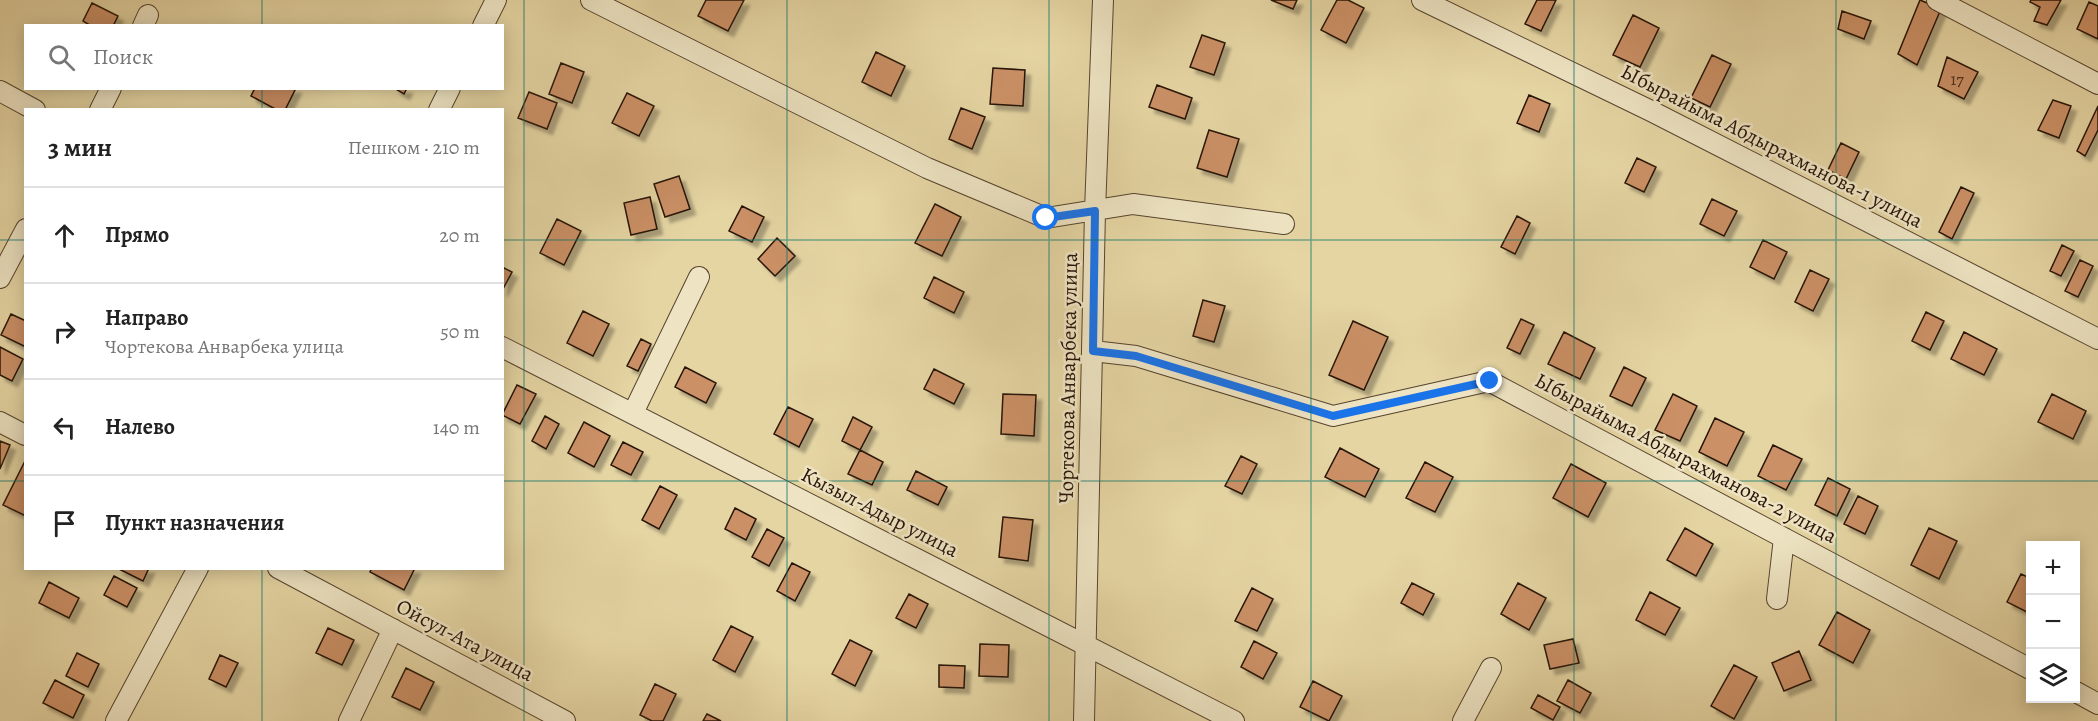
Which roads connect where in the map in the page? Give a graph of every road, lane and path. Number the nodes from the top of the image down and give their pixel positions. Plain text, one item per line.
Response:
1 (496, 0) edge
2 (591, 0) edge
3 (1103, 0) edge
4 (1422, 0) edge
5 (1937, 0) edge
6 (484, 24) edge
7 (2098, 84) edge
8 (110, 90) edge
9 (449, 90) edge
10 (0, 91) edge
11 (31, 108) edge
12 (101, 108) edge
13 (440, 108) edge
14 (1095, 211) junction
15 (1284, 224) dead end
16 (24, 233) edge
17 (699, 277) dead end
18 (0, 278) edge
19 (2098, 339) edge
20 (504, 348) edge
21 (1093, 351) junction
22 (633, 413) junction
23 (0, 422) edge
24 (24, 434) edge
25 (1784, 538) junction
26 (197, 570) edge
27 (282, 570) edge
28 (1777, 599) dead end
29 (393, 629) junction
30 (1086, 644) junction
31 (2026, 666) edge
32 (1491, 668) dead end
33 (2080, 695) edge
34 (2098, 704) edge
35 (116, 721) edge
36 (349, 721) edge
37 (565, 721) edge
38 (1084, 721) edge
39 (1234, 721) edge
40 (1463, 721) edge

1 - 6 street
2 - 14 street
3 - 14 street, Чортекова Анварбека улица
4 - 19 street, Ыбырайыма Абдырахманова-1 улица
5 - 7 street
8 - 12 street
9 - 13 street
10 - 11 street
14 - 15 street
14 - 21 street, Чортекова Анварбека улица
16 - 18 street
17 - 22 street
20 - 22 street, Кызыл-Адыр улица
21 - 25 street, Ыбырайыма Абдырахманова-2 улица
21 - 30 street, Чортекова Анварбека улица
22 - 30 street, Кызыл-Адыр улица
23 - 24 street
25 - 28 street
25 - 31 street, Ыбырайыма Абдырахманова-2 улица
26 - 35 street
27 - 29 street, Ойсул-Ата улица
29 - 36 street
29 - 37 street, Ойсул-Ата улица
30 - 38 street, Чортекова Анварбека улица
30 - 39 street, Кызыл-Адыр улица
32 - 40 street
33 - 34 street

